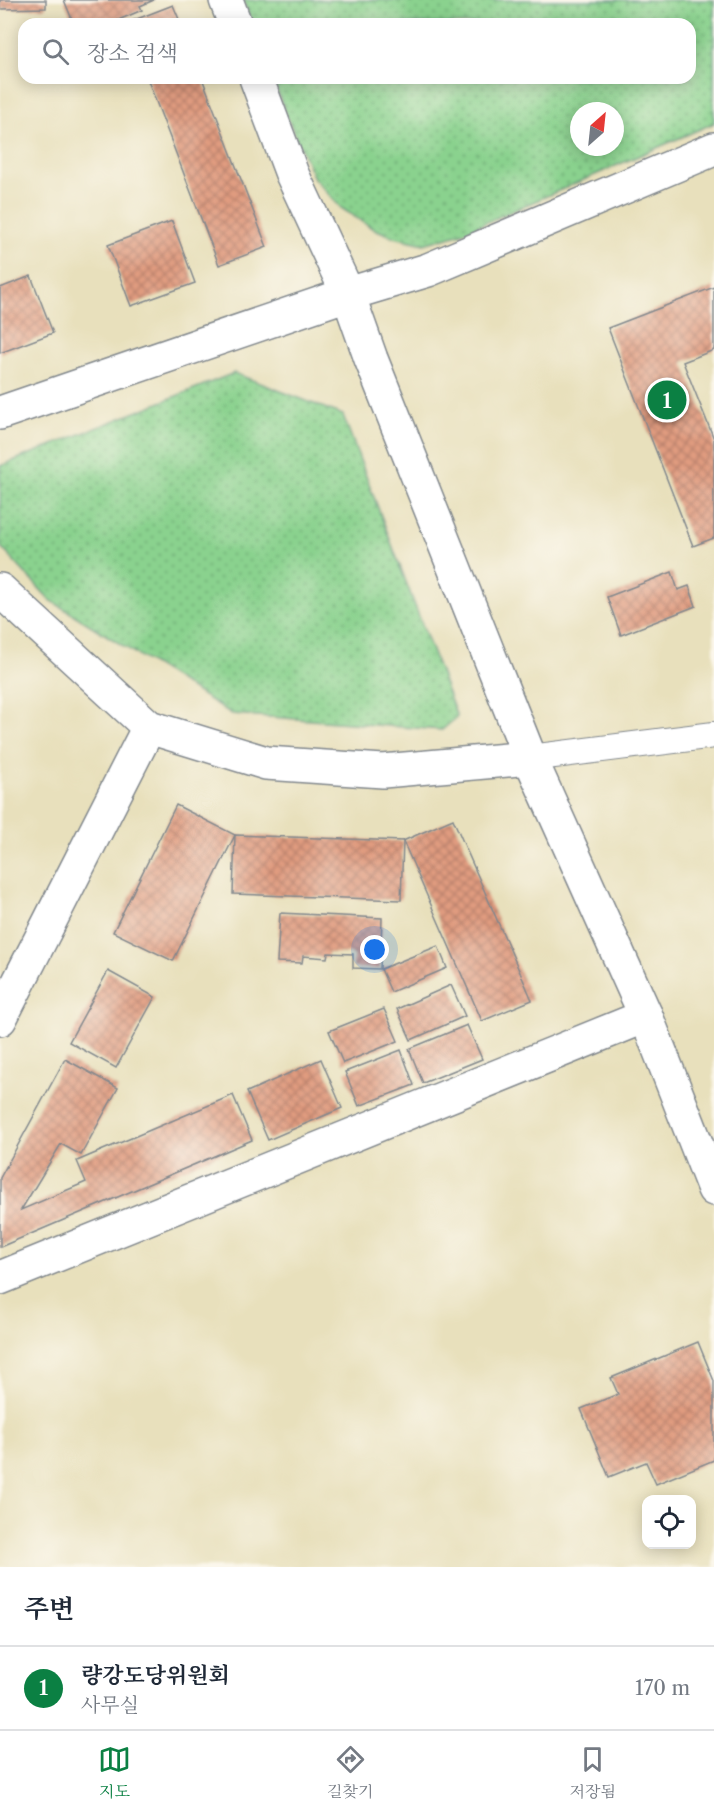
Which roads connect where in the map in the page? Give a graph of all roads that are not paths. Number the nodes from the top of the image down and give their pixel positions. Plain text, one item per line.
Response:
1 (226, 0) edge
2 (233, 18) edge
3 (258, 84) edge
4 (714, 149) edge
5 (348, 294) junction
6 (0, 413) edge
7 (0, 590) edge
8 (149, 727) junction
9 (714, 735) edge
10 (530, 758) junction
11 (646, 1017) junction
12 (0, 1019) edge
13 (714, 1190) edge
14 (0, 1278) edge

1 - 2 main road
3 - 5 main road
4 - 5 main road
5 - 6 main road
5 - 10 main road
7 - 8 main road
8 - 10 main road
8 - 12 main road
9 - 10 street
10 - 11 main road
11 - 13 main road
11 - 14 main road

